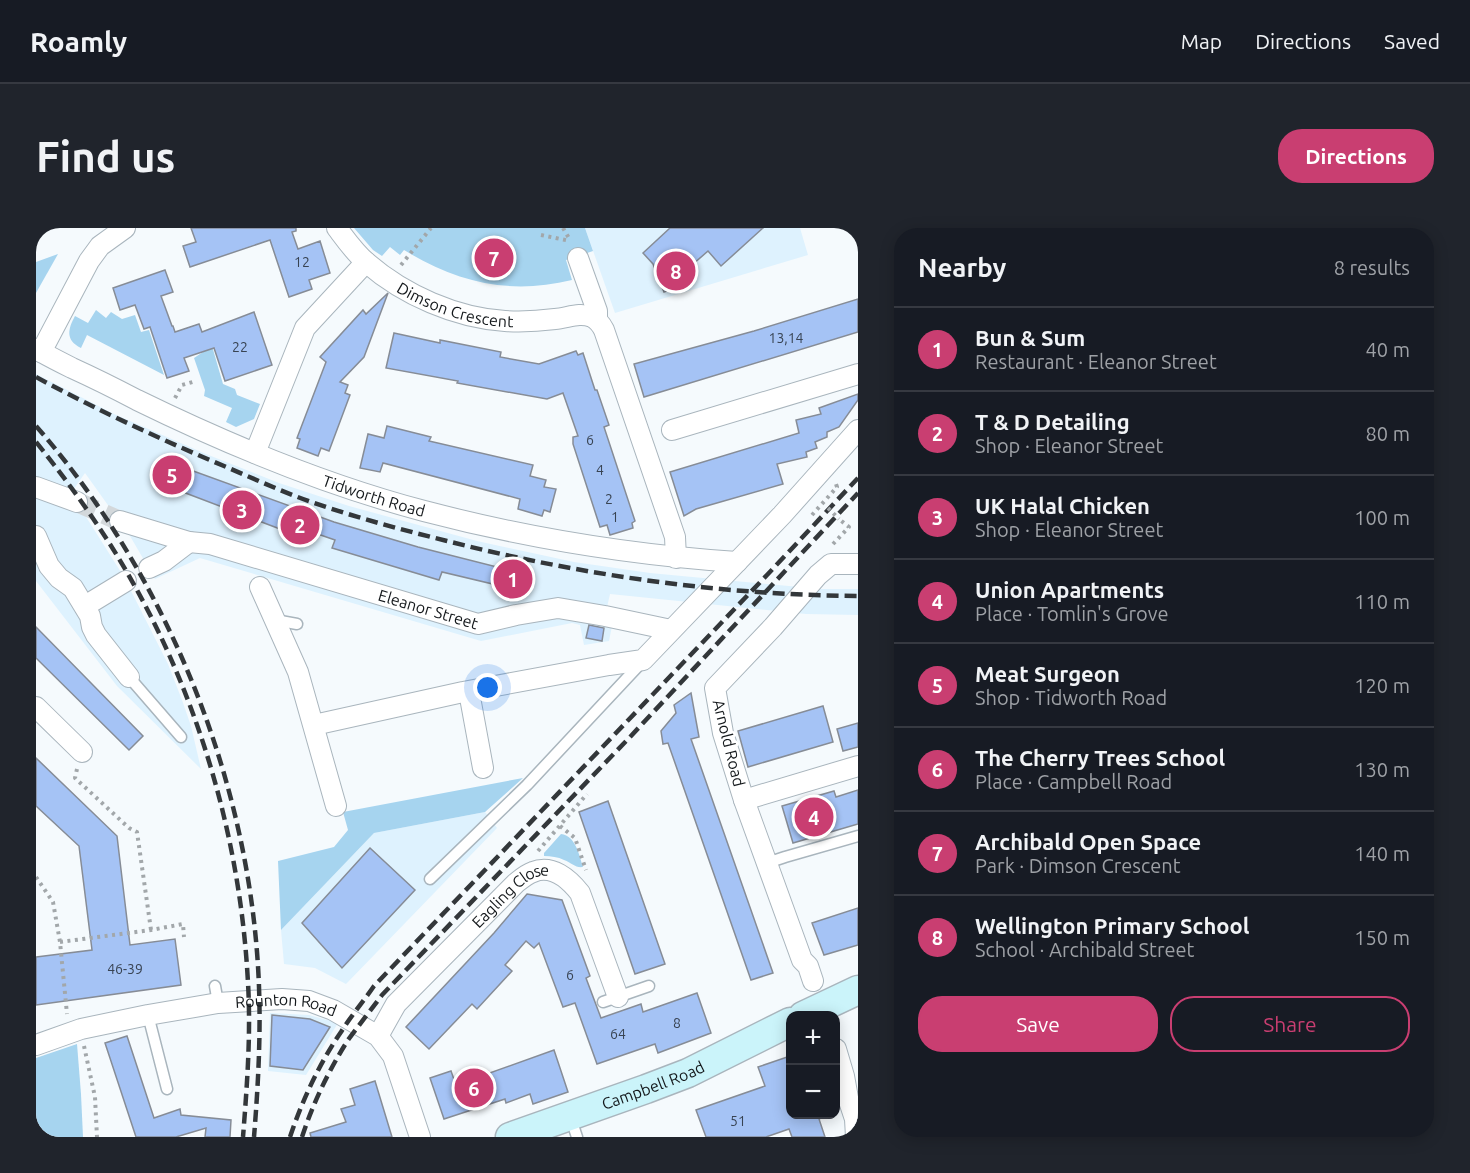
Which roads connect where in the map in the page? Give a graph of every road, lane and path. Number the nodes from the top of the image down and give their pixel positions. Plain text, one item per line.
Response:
1 (125, 228) edge
2 (337, 228) edge
3 (431, 228) edge
4 (541, 235) dead end
5 (575, 249) joint
6 (366, 262) junction
7 (388, 279) junction
8 (597, 320) junction
9 (39, 351) edge
10 (858, 374) edge
11 (196, 381) dead end
12 (167, 414) junction
13 (672, 430) dead end
14 (858, 430) edge
15 (255, 453) junction
16 (837, 487) dead end
17 (37, 492) edge
18 (826, 499) dead end
19 (77, 501) tunnel mouth
20 (822, 503) dead end
21 (120, 521) tunnel mouth
22 (36, 536) edge
23 (189, 542) junction
24 (830, 547) dead end
25 (676, 558) junction
26 (737, 562) junction
27 (858, 564) edge
28 (149, 568) dead end
29 (126, 581) dead end
30 (260, 586) dead end
31 (85, 606) junction
32 (275, 620) junction
33 (297, 624) dead end
34 (671, 630) junction
35 (643, 660) junction
36 (129, 677) joint
37 (469, 692) junction
38 (36, 707) edge
39 (314, 726) junction
40 (181, 737) dead end
41 (82, 752) dead end
42 (858, 766) edge
43 (483, 768) dead end
44 (75, 778) dead end
45 (586, 794) dead end
46 (744, 800) junction
47 (336, 806) dead end
48 (560, 826) junction
49 (858, 836) edge
50 (536, 860) dead end
51 (766, 863) junction
52 (586, 870) dead end
53 (36, 877) edge
54 (430, 879) dead end
55 (150, 930) junction
56 (184, 937) dead end
57 (60, 942) junction
58 (649, 986) dead end
59 (858, 990) edge
60 (610, 999) joint
61 (812, 1001) edge
62 (148, 1015) junction
63 (786, 1024) edge
64 (75, 1031) junction
65 (378, 1036) junction
66 (36, 1045) edge
67 (840, 1062) edge
68 (167, 1089) dead end
69 (566, 1125) edge
70 (97, 1137) edge
71 (420, 1137) edge
72 (510, 1137) edge
73 (856, 1137) edge

1 - 9 street
2 - 6 street, Dimson Crescent
3 - 7 path
4 - 5 path
5 - 8 street
6 - 7 street, Dimson Crescent
6 - 15 street
7 - 8 street, Dimson Crescent
8 - 25 street
9 - 12 street, Tidworth Road
10 - 13 street
11 - 12 path
12 - 15 street, Tidworth Road
14 - 26 street
15 - 25 street, Tidworth Road
16 - 18 path
17 - 19 street
20 - 24 path, bridge
21 - 23 street, Eleanor Street
22 - 31 street
23 - 28 street
23 - 34 street, Eleanor Street
25 - 26 street, Tidworth Road
26 - 34 street
27 - 46 street, Arnold Road
29 - 31 street
30 - 32 street
31 - 36 street
32 - 33 lane
32 - 39 street
34 - 35 street
35 - 37 street
35 - 54 lane
36 - 40 lane
37 - 39 street
37 - 43 street
38 - 41 street
39 - 47 street
42 - 46 street
44 - 55 path
45 - 48 path
46 - 51 street, Arnold Road
48 - 50 path
48 - 52 path
49 - 51 lane
51 - 61 street, Arnold Road
53 - 57 path
55 - 56 path
55 - 57 path
57 - 64 path
58 - 60 lane, Eagling Close
59 - 61 street
60 - 65 street, Eagling Close
62 - 64 street, Rounton Road
62 - 65 street, Rounton Road
62 - 68 lane
63 - 69 street, Campbell Road
64 - 66 street, Rounton Road
64 - 70 path
65 - 71 street, Rounton Road
67 - 73 street
69 - 72 street, Campbell Road

